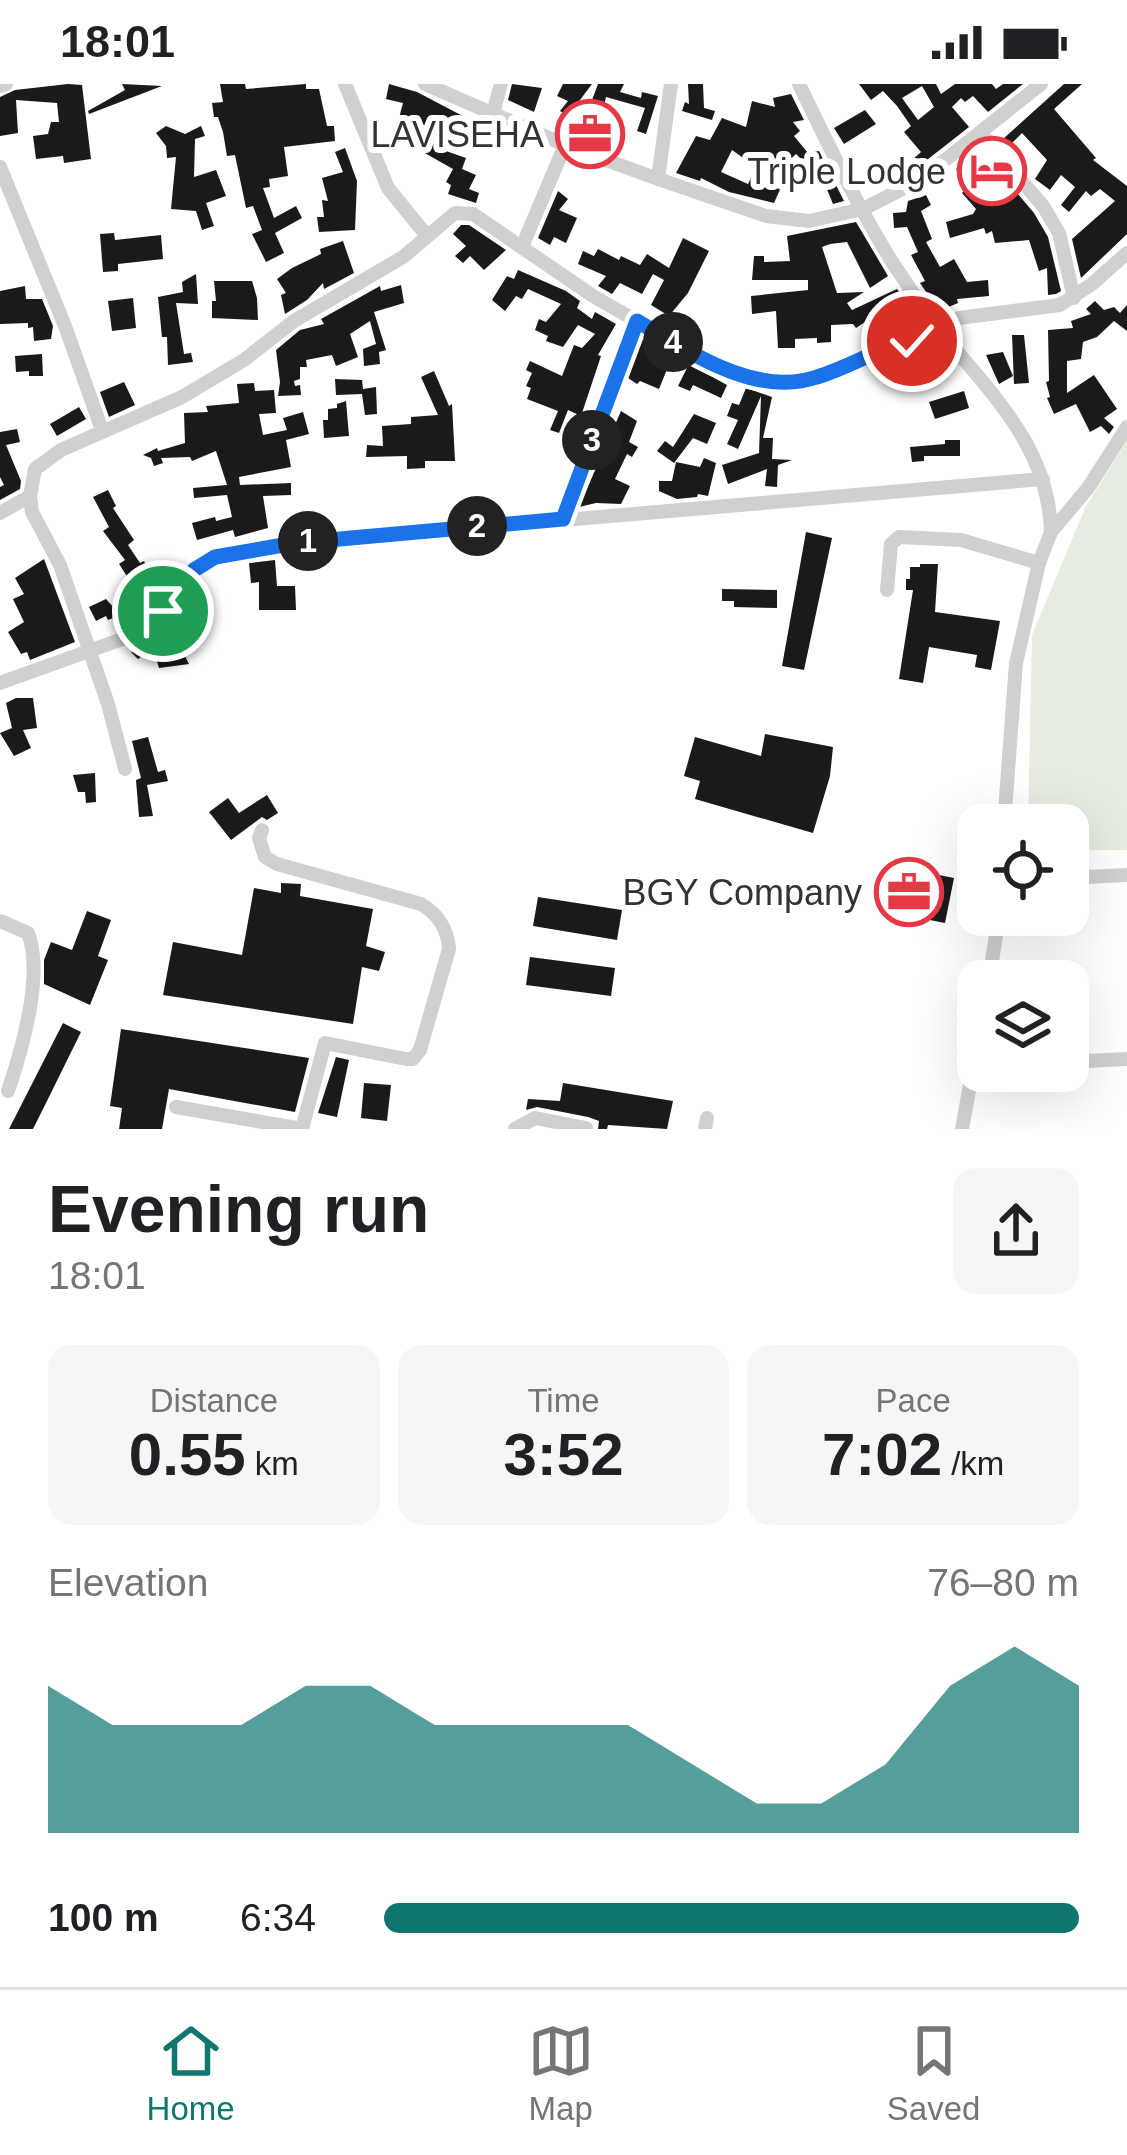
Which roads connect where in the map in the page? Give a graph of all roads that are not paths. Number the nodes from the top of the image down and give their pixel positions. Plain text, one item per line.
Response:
1 (345, 84) edge
2 (425, 84) edge
3 (501, 84) edge
4 (671, 84) edge
5 (1041, 84) edge
6 (805, 87) edge
7 (493, 113) junction
8 (981, 133) junction
9 (565, 145) junction
10 (0, 167) edge
11 (658, 179) junction
12 (863, 208) junction
13 (427, 236) junction
14 (522, 247) junction
15 (1127, 253) edge
16 (1074, 298) junction
17 (637, 321) junction
18 (938, 328) junction
19 (1127, 428) edge
20 (102, 430) junction
21 (1043, 479) junction
22 (29, 496) junction
23 (0, 514) edge
24 (563, 519) junction
25 (1051, 532) junction
26 (1039, 563) junction
27 (887, 590) dead end
28 (91, 650) junction
29 (0, 683) edge
30 (125, 769) dead end
31 (1006, 804) edge
32 (262, 830) dead end
33 (1127, 875) edge
34 (1089, 877) edge
35 (0, 921) edge
36 (1127, 1058) edge
37 (1089, 1061) edge
38 (8, 1091) dead end
39 (970, 1092) edge
40 (176, 1108) dead end
41 (586, 1128) edge
42 (302, 1129) edge
43 (514, 1129) edge
44 (962, 1129) edge

1 - 13 street
2 - 7 street
3 - 7 street
4 - 11 street
5 - 8 street
6 - 12 street
7 - 9 street
8 - 12 street
8 - 16 street
9 - 11 street
9 - 14 street
10 - 20 street
11 - 12 street
12 - 18 street
13 - 14 street
13 - 20 street
14 - 17 street
15 - 16 street
16 - 18 street
17 - 18 street
17 - 24 street
18 - 21 street
19 - 25 street
20 - 22 street
21 - 24 street
21 - 25 street
22 - 23 street
22 - 28 street
24 - 28 street
25 - 26 street
26 - 27 street
26 - 31 street
28 - 29 street
28 - 30 street
32 - 42 street
33 - 34 street
35 - 38 street
36 - 37 street
39 - 44 street
40 - 42 street
41 - 43 street

